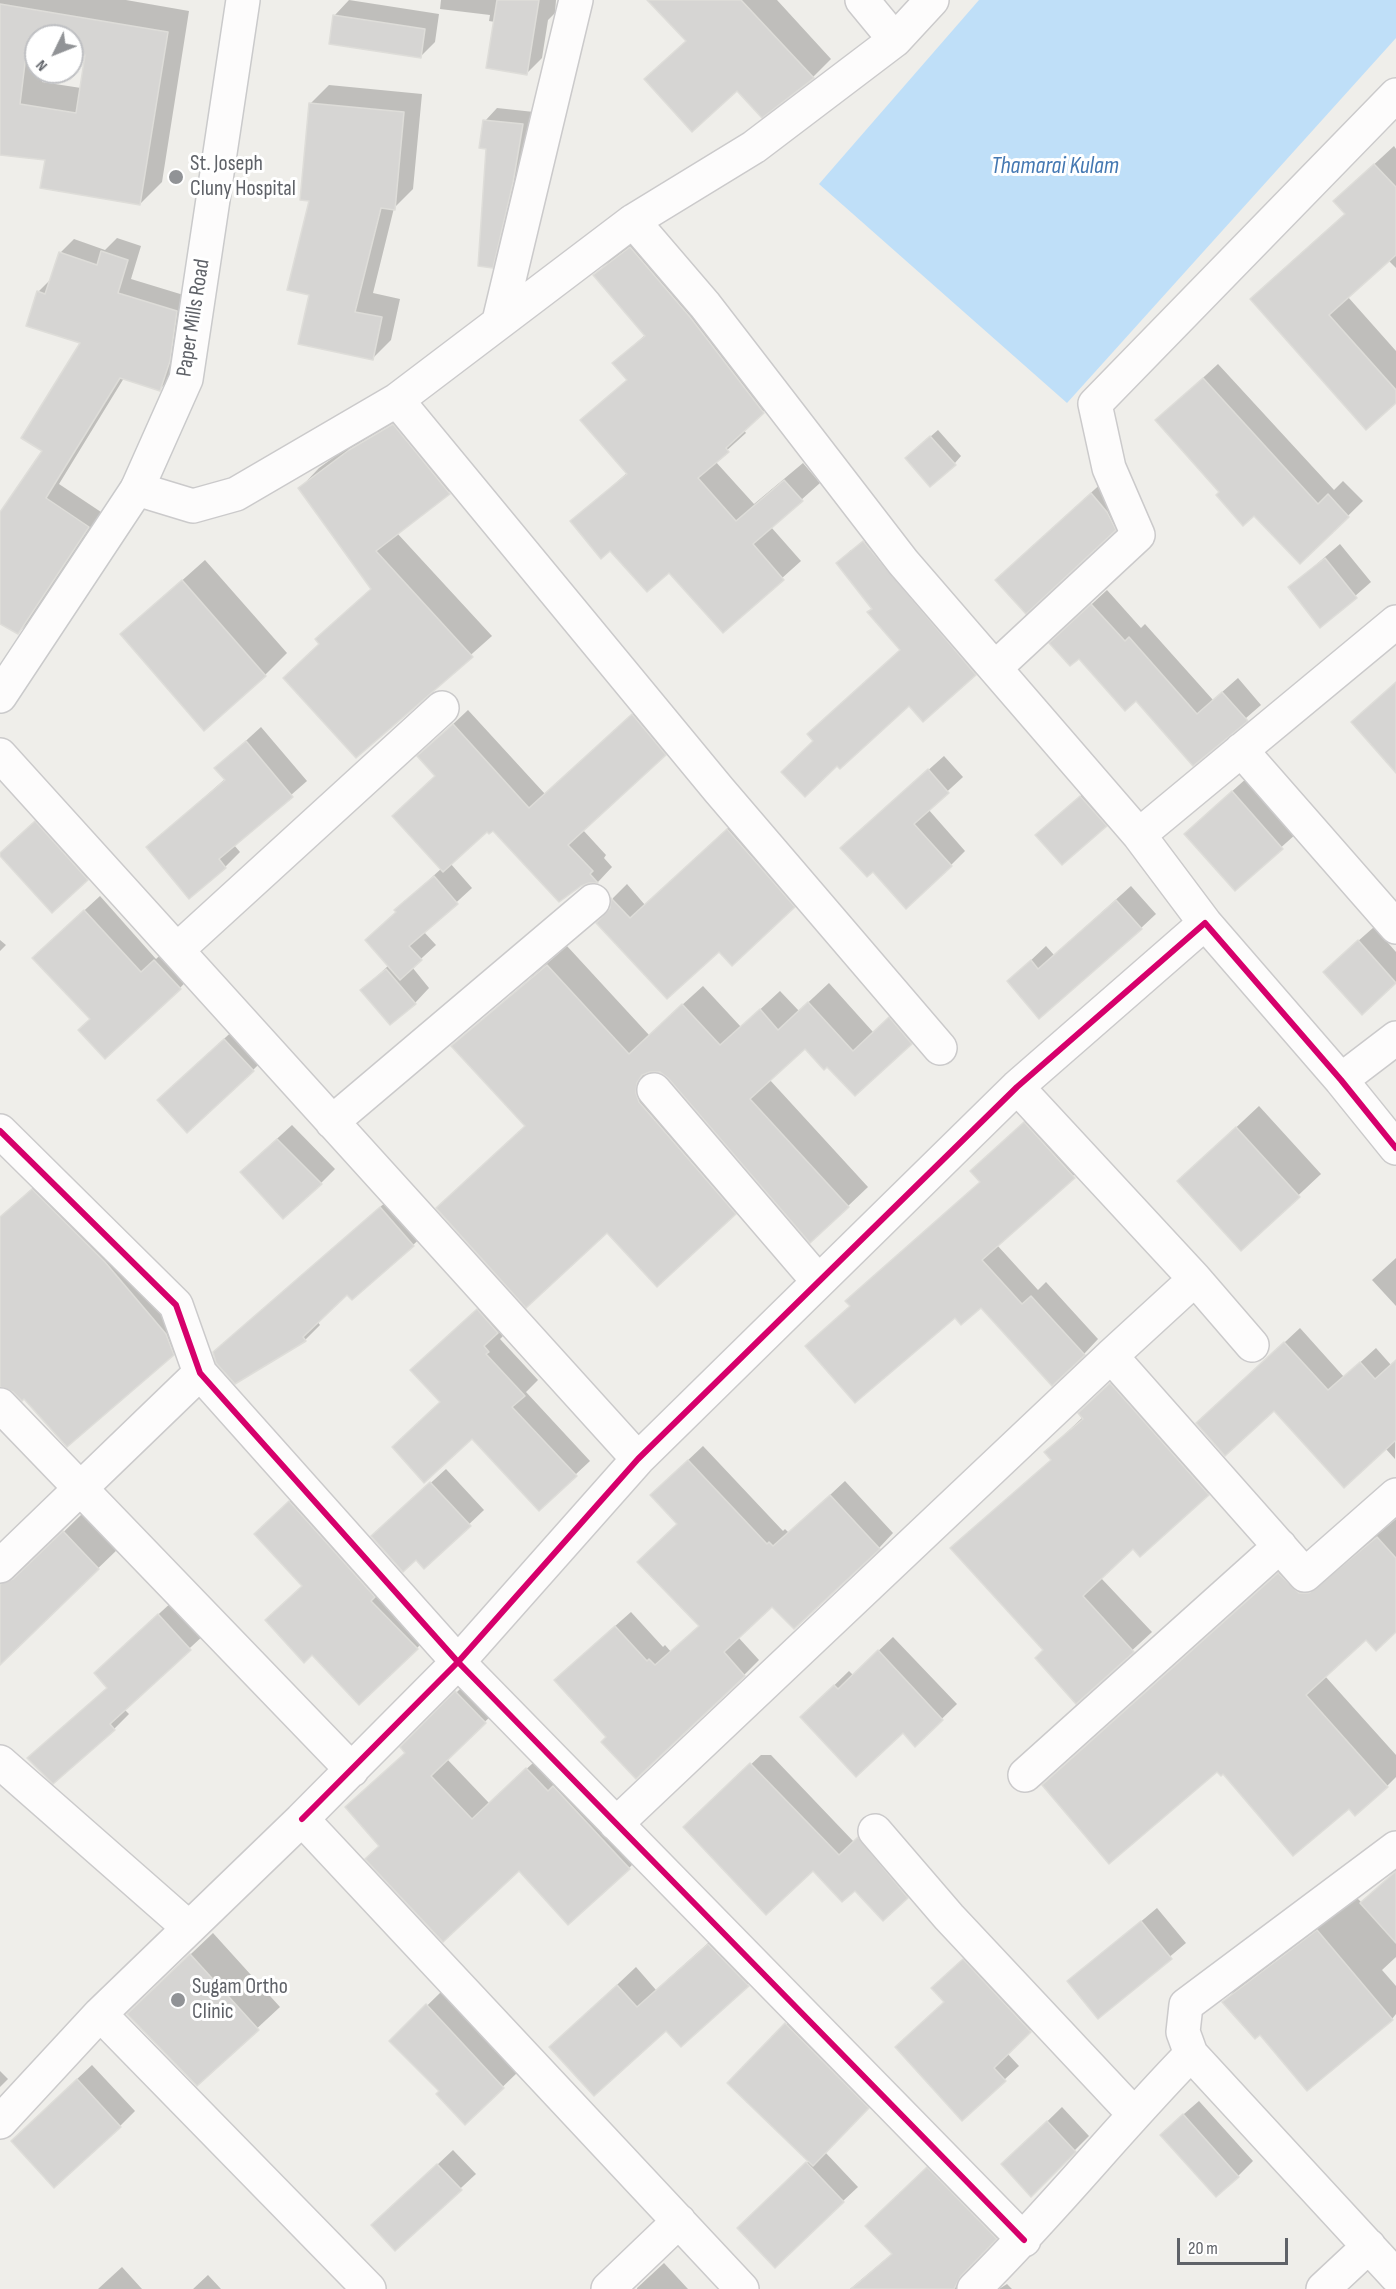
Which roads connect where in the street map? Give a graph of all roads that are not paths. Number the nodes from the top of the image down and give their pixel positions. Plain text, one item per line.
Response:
1 (243, 0) edge
2 (576, 0) edge
3 (862, 0) edge
4 (932, 0) edge
5 (895, 40) junction
6 (1396, 95) edge
7 (633, 221) junction
8 (499, 321) junction
9 (397, 400) junction
10 (137, 489) junction
11 (1396, 622) edge
12 (995, 668) junction
13 (0, 696) edge
14 (442, 708) dead end
15 (1241, 750) junction
16 (0, 755) edge
17 (1139, 835) junction
18 (592, 901) dead end
19 (1205, 923) junction
20 (1396, 927) edge
21 (177, 950) junction
22 (1396, 1038) edge
23 (940, 1048) dead end
24 (1341, 1080) junction
25 (1017, 1087) junction
26 (654, 1090) dead end
27 (332, 1122) junction
28 (0, 1131) edge
29 (1396, 1148) edge
30 (1195, 1279) junction
31 (818, 1281) junction
32 (1252, 1345) dead end
33 (1111, 1356) junction
34 (200, 1373) junction
35 (0, 1405) edge
36 (638, 1459) junction
37 (80, 1488) junction
38 (1396, 1495) edge
39 (1280, 1546) junction
40 (0, 1566) edge
41 (458, 1662) junction
42 (0, 1762) edge
43 (352, 1770) junction
44 (1024, 1774) dead end
45 (302, 1819) junction
46 (616, 1824) junction
47 (875, 1831) dead end
48 (1396, 1848) edge
49 (189, 1928) junction
50 (100, 2014) junction
51 (1191, 2055) junction
52 (6, 2102) edge
53 (1133, 2113) junction
54 (679, 2222) junction
55 (1024, 2240) junction
56 (1369, 2246) junction
57 (1396, 2276) edge
58 (369, 2289) edge
59 (608, 2289) edge
60 (742, 2289) edge
61 (974, 2289) edge
62 (1323, 2289) edge

1 - 10 street, Paper Mills Road
2 - 8 street
3 - 5 street
4 - 5 street
5 - 7 street
6 - 12 street
7 - 8 street
7 - 12 street
8 - 9 street
9 - 10 street
9 - 23 street
10 - 13 street, Paper Mills Road
11 - 15 street
12 - 17 street
14 - 21 street
15 - 17 street
15 - 20 street
16 - 21 street
17 - 19 street
18 - 27 street
19 - 24 street
19 - 25 street
21 - 27 street
22 - 24 street
24 - 29 street
25 - 30 street
25 - 31 street
26 - 31 street
27 - 36 street
28 - 34 street
30 - 32 street
30 - 33 street
31 - 36 street
33 - 39 street
33 - 46 street
34 - 37 street
34 - 41 street
35 - 37 street
36 - 41 street
37 - 40 street
37 - 43 street
38 - 39 street
39 - 44 street
41 - 43 street
41 - 46 street
42 - 49 street
43 - 45 street
45 - 49 street
45 - 54 street
46 - 55 street
47 - 53 street
48 - 51 street
49 - 50 street
50 - 52 street
50 - 58 street
51 - 53 street
51 - 56 street
53 - 55 street
54 - 59 street
54 - 60 street
55 - 61 street
56 - 57 street
56 - 62 street

